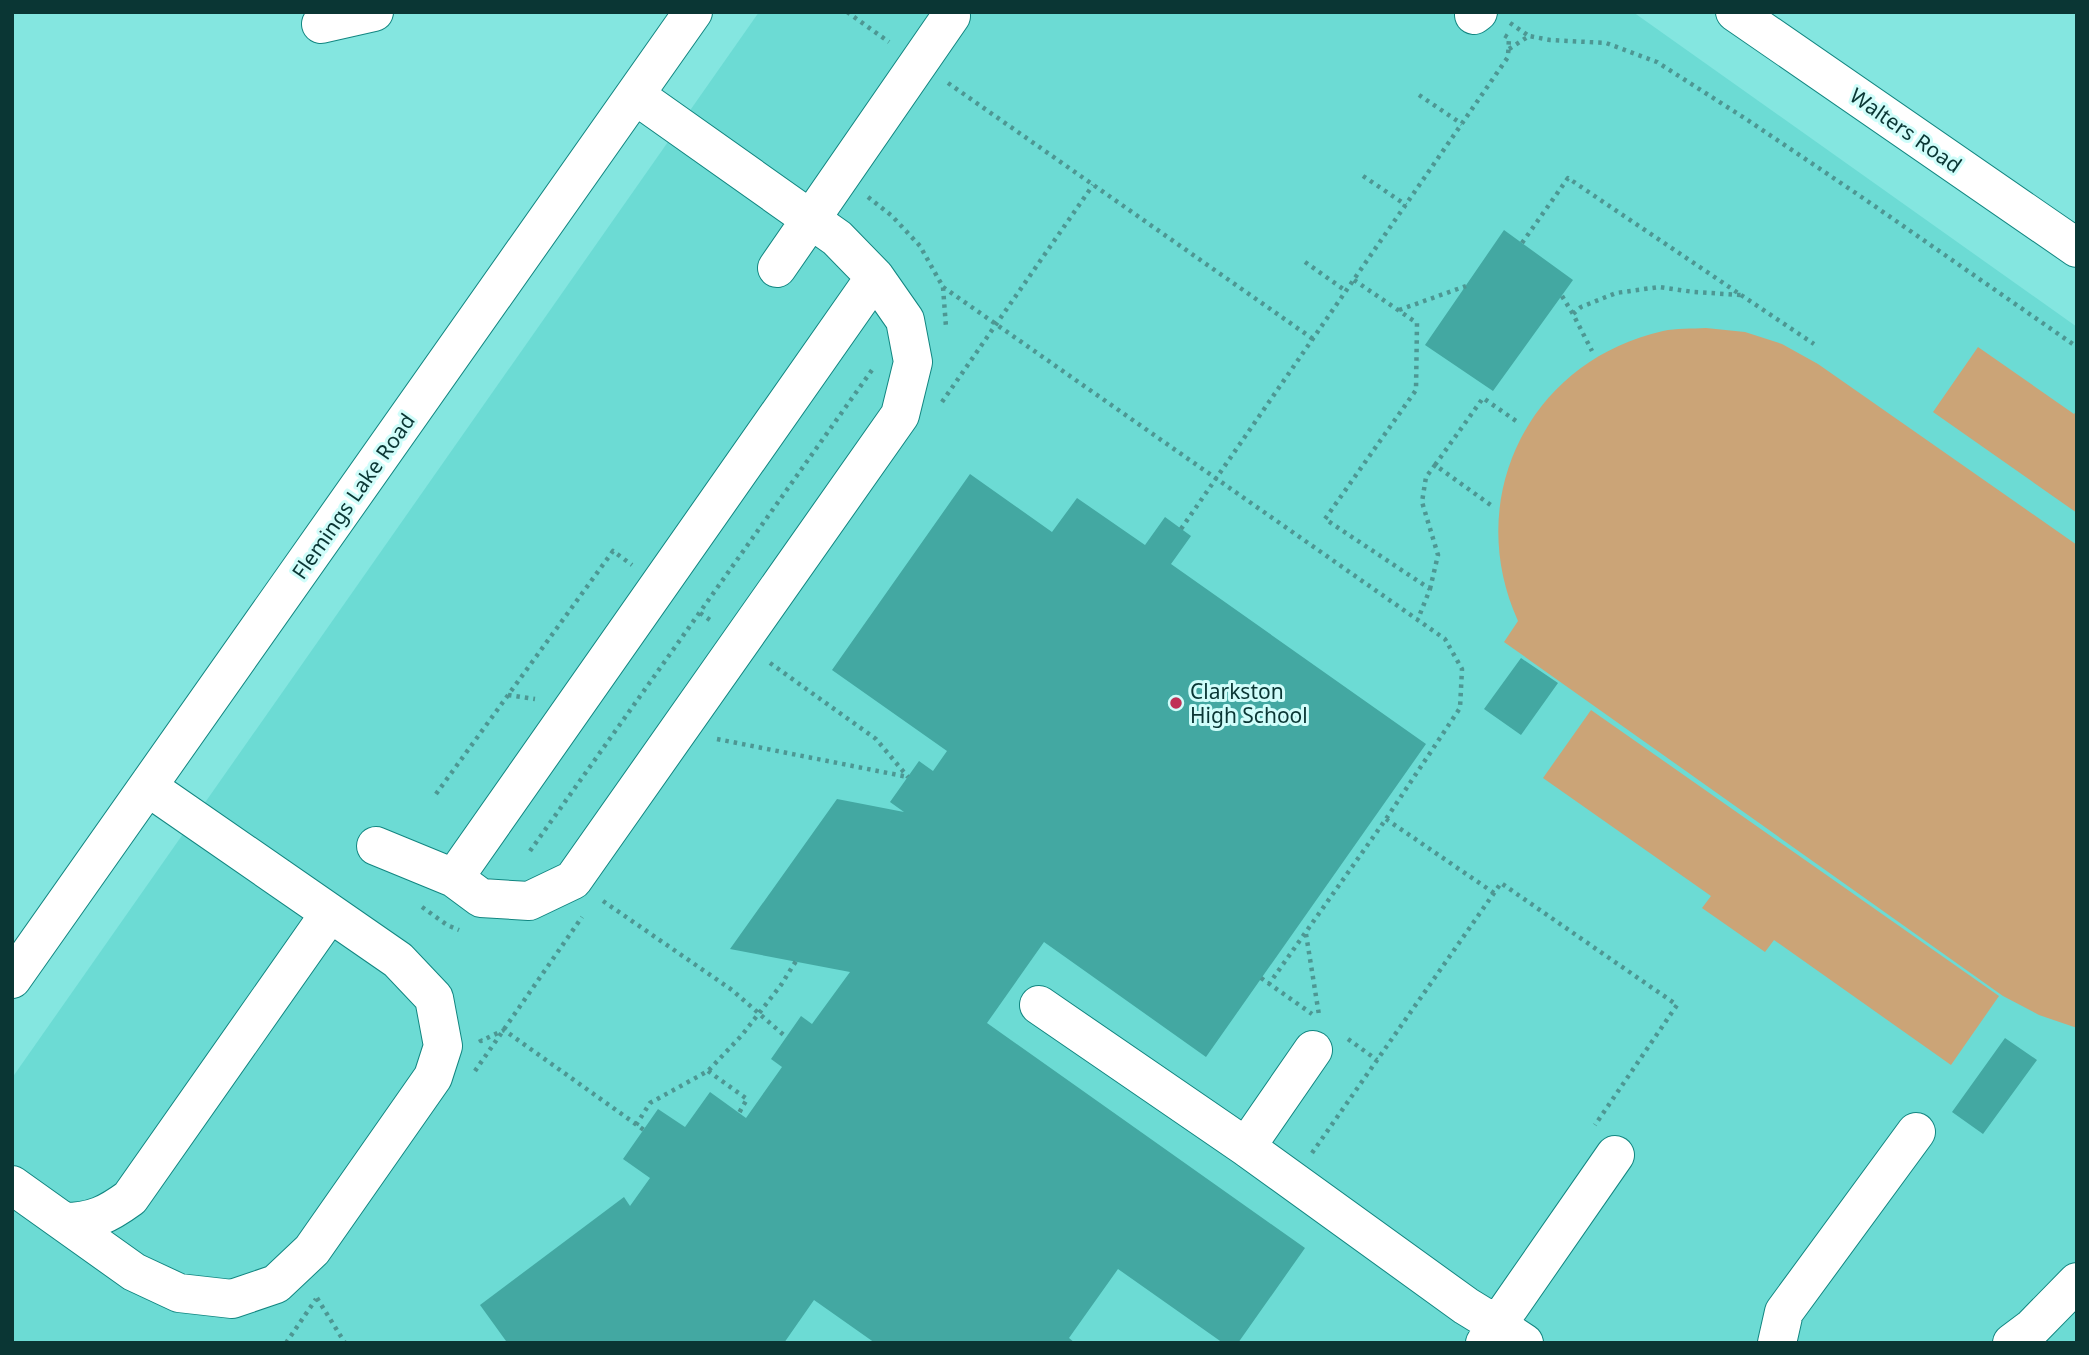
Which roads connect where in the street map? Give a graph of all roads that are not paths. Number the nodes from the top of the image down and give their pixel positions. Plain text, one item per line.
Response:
1 (374, 12) edge
2 (692, 12) edge
3 (1735, 12) edge
4 (951, 16) dead end
5 (321, 24) dead end
6 (635, 95) junction
7 (810, 219) junction
8 (2077, 248) edge
9 (777, 268) dead end
10 (875, 277) junction
11 (148, 787) junction
12 (376, 846) dead end
13 (454, 878) junction
14 (330, 913) junction
15 (12, 979) edge
16 (1039, 1005) dead end
17 (1316, 1035) road end
18 (1916, 1132) dead end
19 (1246, 1147) junction
20 (1615, 1155) dead end
21 (12, 1185) edge
22 (64, 1222) junction
23 (2077, 1282) edge
24 (1502, 1337) edge
25 (1777, 1343) edge
26 (2012, 1343) edge

1 - 5 street
2 - 6 street, Flemings Lake Road
3 - 8 street, Walters Road
4 - 7 street
6 - 7 street
6 - 11 street, Flemings Lake Road
7 - 9 street
7 - 10 street
10 - 13 street
10 - 13 street
11 - 14 street
11 - 15 street, Flemings Lake Road
12 - 13 street
14 - 22 street
14 - 22 street
16 - 19 street
17 - 19 street
18 - 25 street
19 - 24 street
20 - 24 street
21 - 22 street
23 - 26 street

